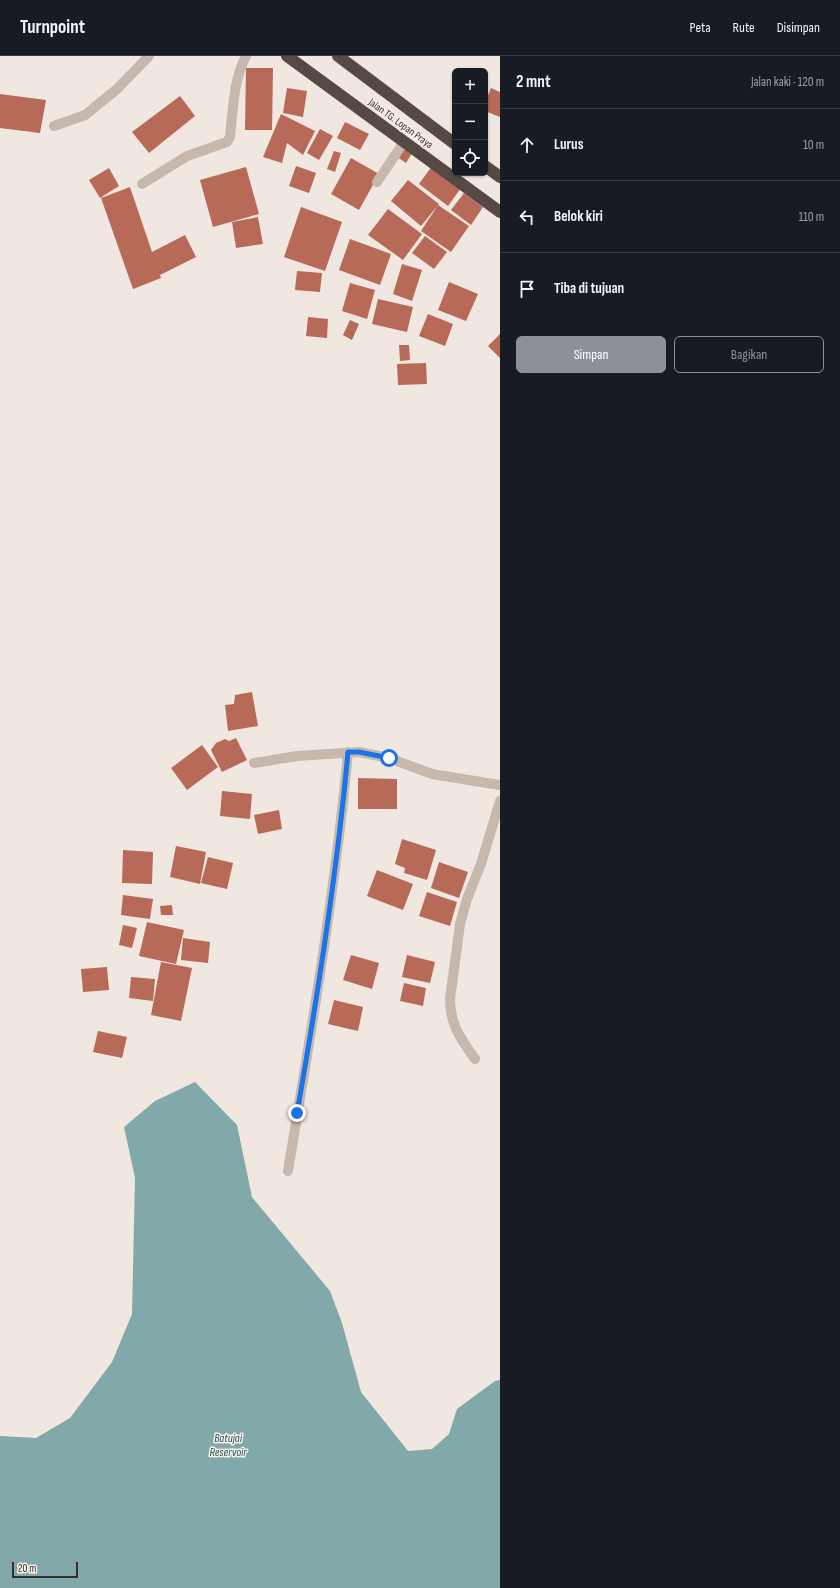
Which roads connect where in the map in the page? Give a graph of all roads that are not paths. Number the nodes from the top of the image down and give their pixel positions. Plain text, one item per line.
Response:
1 (149, 56) edge
2 (246, 56) edge
3 (287, 56) edge
4 (338, 56) edge
5 (54, 126) dead end
6 (404, 142) junction
7 (452, 142) edge
8 (488, 168) edge
9 (500, 178) edge
10 (377, 182) dead end
11 (142, 184) dead end
12 (500, 212) edge
13 (348, 752) junction
14 (254, 763) dead end
15 (500, 786) edge
16 (500, 801) edge
17 (475, 1059) dead end
18 (288, 1171) dead end

1 - 5 street
2 - 11 street
3 - 6 highway, Jalan TG. Lopan Praya
4 - 7 highway
6 - 10 street
6 - 12 highway, Jalan TG. Lopan Praya
8 - 9 highway
13 - 14 street
13 - 15 street
13 - 18 street
16 - 17 street

